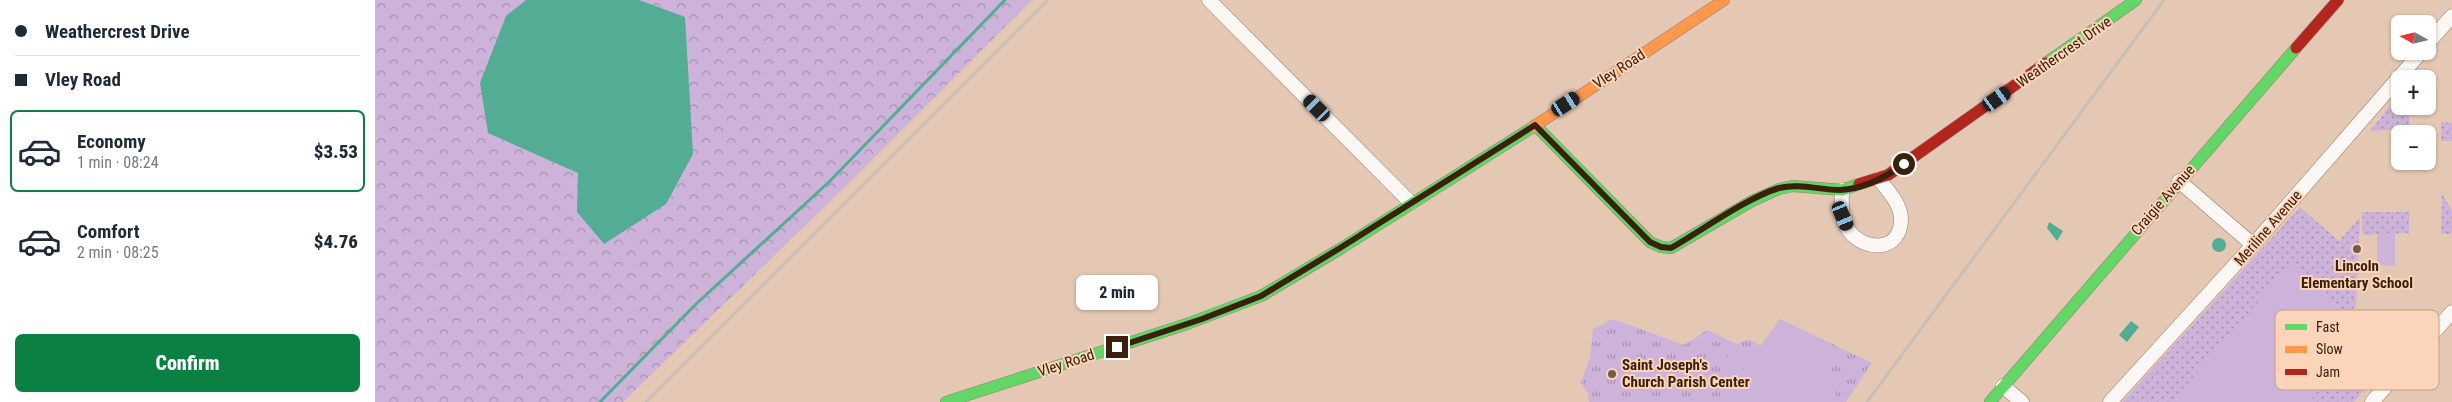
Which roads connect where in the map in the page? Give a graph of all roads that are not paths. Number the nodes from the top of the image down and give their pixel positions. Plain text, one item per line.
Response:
1 (1209, 0) edge
2 (1724, 0) edge
3 (2136, 0) edge
4 (2338, 0) edge
5 (2452, 16) edge
6 (2436, 34) edge
7 (2414, 60) edge
8 (1535, 125) junction
9 (1879, 179) junction
10 (2179, 181) junction
11 (1842, 190) junction
12 (1411, 203) junction
13 (2253, 245) junction
14 (2452, 312) edge
15 (2439, 327) edge
16 (2003, 386) junction
17 (2383, 390) edge
18 (946, 402) edge
19 (1990, 402) edge
20 (2022, 402) edge
21 (2111, 402) edge
22 (2372, 402) edge

1 - 12 street
2 - 8 street, Vley Road
3 - 9 street, Weathercrest Drive
4 - 10 street, Craigie Avenue
5 - 6 street
7 - 13 street, Meriline Avenue
8 - 11 street, Weathercrest Drive
8 - 12 street, Vley Road
9 - 11 street, Weathercrest Drive
9 - 11 street
10 - 13 street
10 - 16 street, Craigie Avenue
12 - 18 street, Vley Road
13 - 21 street, Meriline Avenue
14 - 15 street
16 - 19 street, Craigie Avenue
16 - 20 street
17 - 22 street

